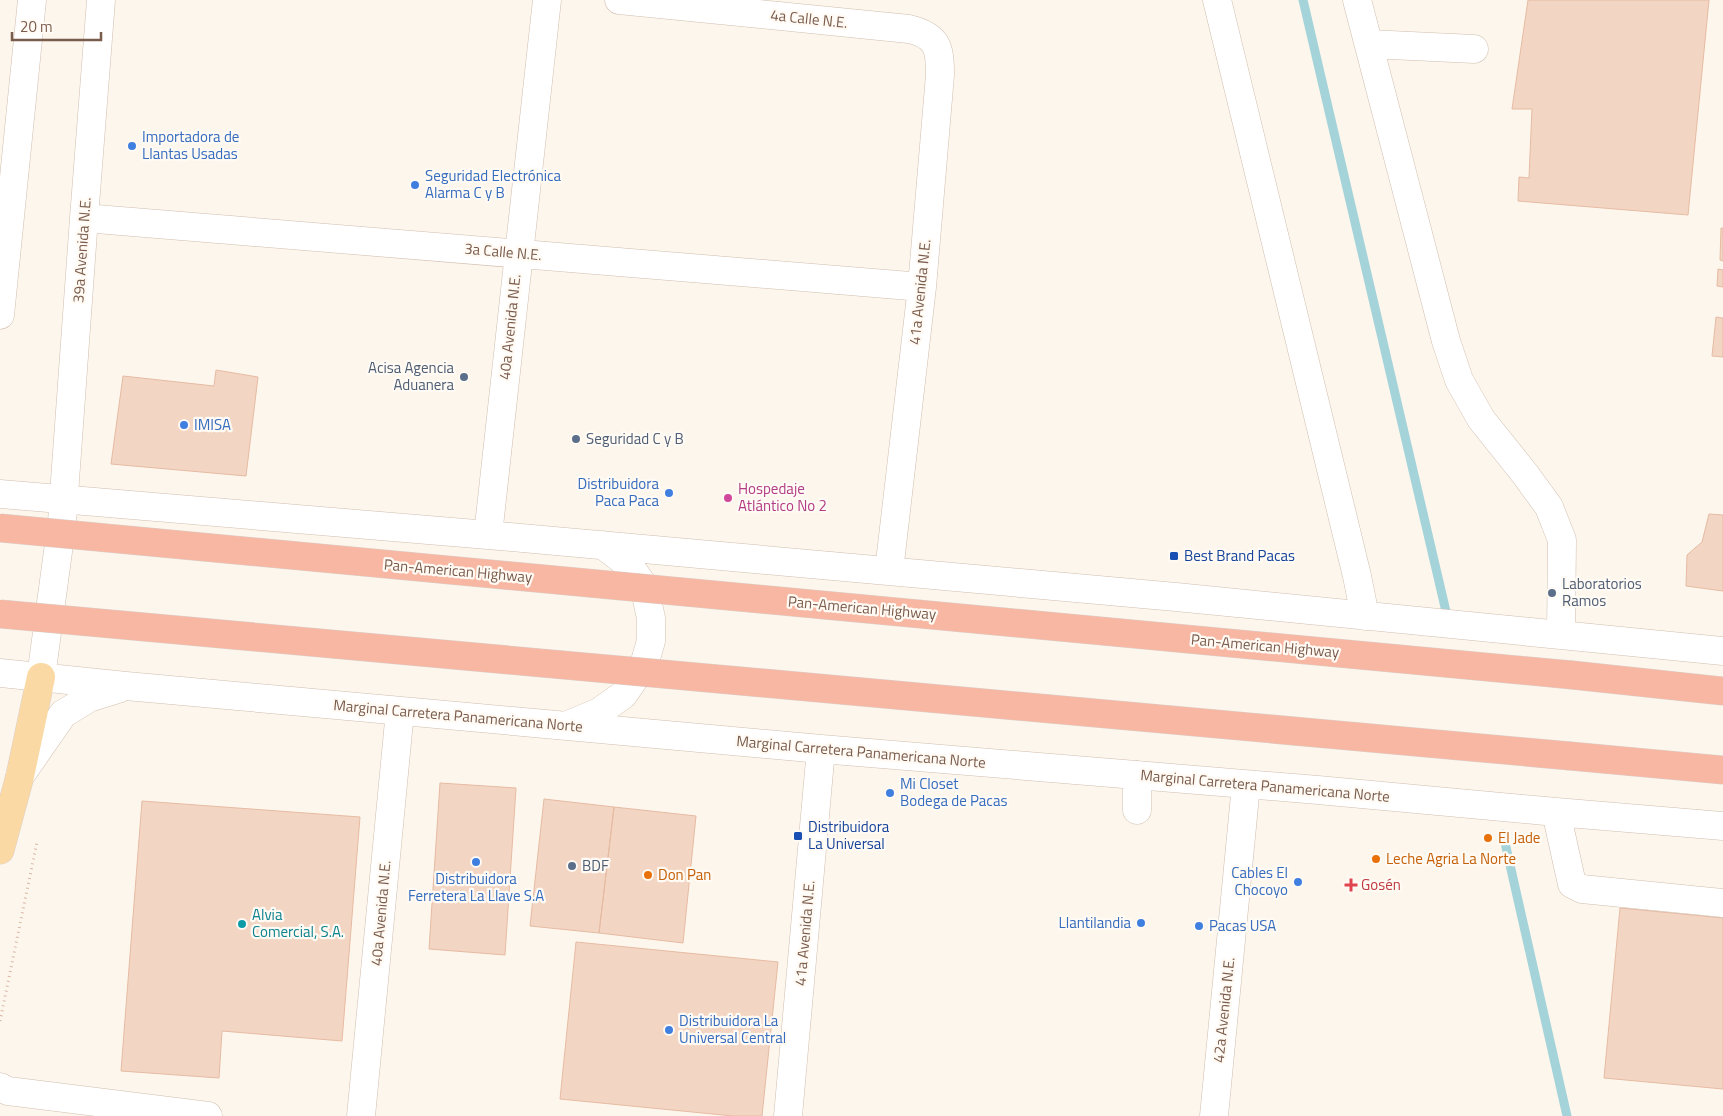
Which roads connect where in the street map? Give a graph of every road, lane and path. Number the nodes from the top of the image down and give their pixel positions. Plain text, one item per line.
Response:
1 (32, 0) edge
2 (101, 0) edge
3 (547, 0) edge
4 (618, 0) edge
5 (1217, 0) edge
6 (1357, 0) edge
7 (909, 29) joint
8 (1368, 44) junction
9 (1474, 49) dead end
10 (6, 202) edge
11 (84, 218) junction
12 (518, 253) junction
13 (922, 286) junction
14 (0, 315) edge
15 (0, 494) edge
16 (64, 500) junction
17 (0, 528) edge
18 (488, 535) junction
19 (603, 545) junction
20 (889, 571) junction
21 (0, 614) edge
22 (1365, 616) junction
23 (1561, 634) junction
24 (1723, 651) edge
25 (0, 676) edge
26 (41, 677) junction
27 (126, 686) junction
28 (1723, 691) edge
29 (400, 710) junction
30 (567, 726) junction
31 (821, 749) junction
32 (1723, 770) edge
33 (1137, 775) junction
34 (20, 776) junction
35 (1246, 785) junction
36 (1137, 810) dead end
37 (1556, 812) junction
38 (1723, 826) edge
39 (37, 842) dead end
40 (0, 850) edge
41 (1723, 903) edge
42 (0, 1021) edge
43 (0, 1087) edge
44 (208, 1116) edge
45 (361, 1116) edge
46 (788, 1116) edge
47 (1214, 1116) edge

1 - 10 street
2 - 11 street, 39a Avenida N.E.
3 - 12 street, 40a Avenida N.E.
4 - 7 street, 4a Calle N.E.
5 - 22 street
6 - 8 street
7 - 13 street, 41a Avenida N.E.
8 - 9 street
8 - 23 street
10 - 14 street
11 - 12 street, 3a Calle N.E.
11 - 16 street, 39a Avenida N.E.
12 - 13 street, 3a Calle N.E.
12 - 18 street, 40a Avenida N.E.
13 - 20 street, 41a Avenida N.E.
15 - 16 street
16 - 18 street
16 - 26 street, 39a Avenida N.E.
17 - 28 highway, Pan-American Highway, bridge
18 - 19 street
19 - 20 street
19 - 30 street
20 - 22 street
21 - 32 highway, bridge
22 - 23 street
23 - 24 street
25 - 26 street, Marginal Carretera Panamericana Norte
26 - 27 street, Marginal Carretera Panamericana Norte
26 - 34 main road
27 - 29 street, Marginal Carretera Panamericana Norte
27 - 34 street
29 - 30 street, Marginal Carretera Panamericana Norte
29 - 45 street, 40a Avenida N.E.
30 - 31 street, Marginal Carretera Panamericana Norte
31 - 33 street, Marginal Carretera Panamericana Norte
31 - 46 street, 41a Avenida N.E.
33 - 35 street, Marginal Carretera Panamericana Norte
33 - 36 street
34 - 40 main road
35 - 37 street, Marginal Carretera Panamericana Norte
35 - 47 street, 42a Avenida N.E.
37 - 38 street, Marginal Carretera Panamericana Norte
37 - 41 street
39 - 42 path
43 - 44 street

